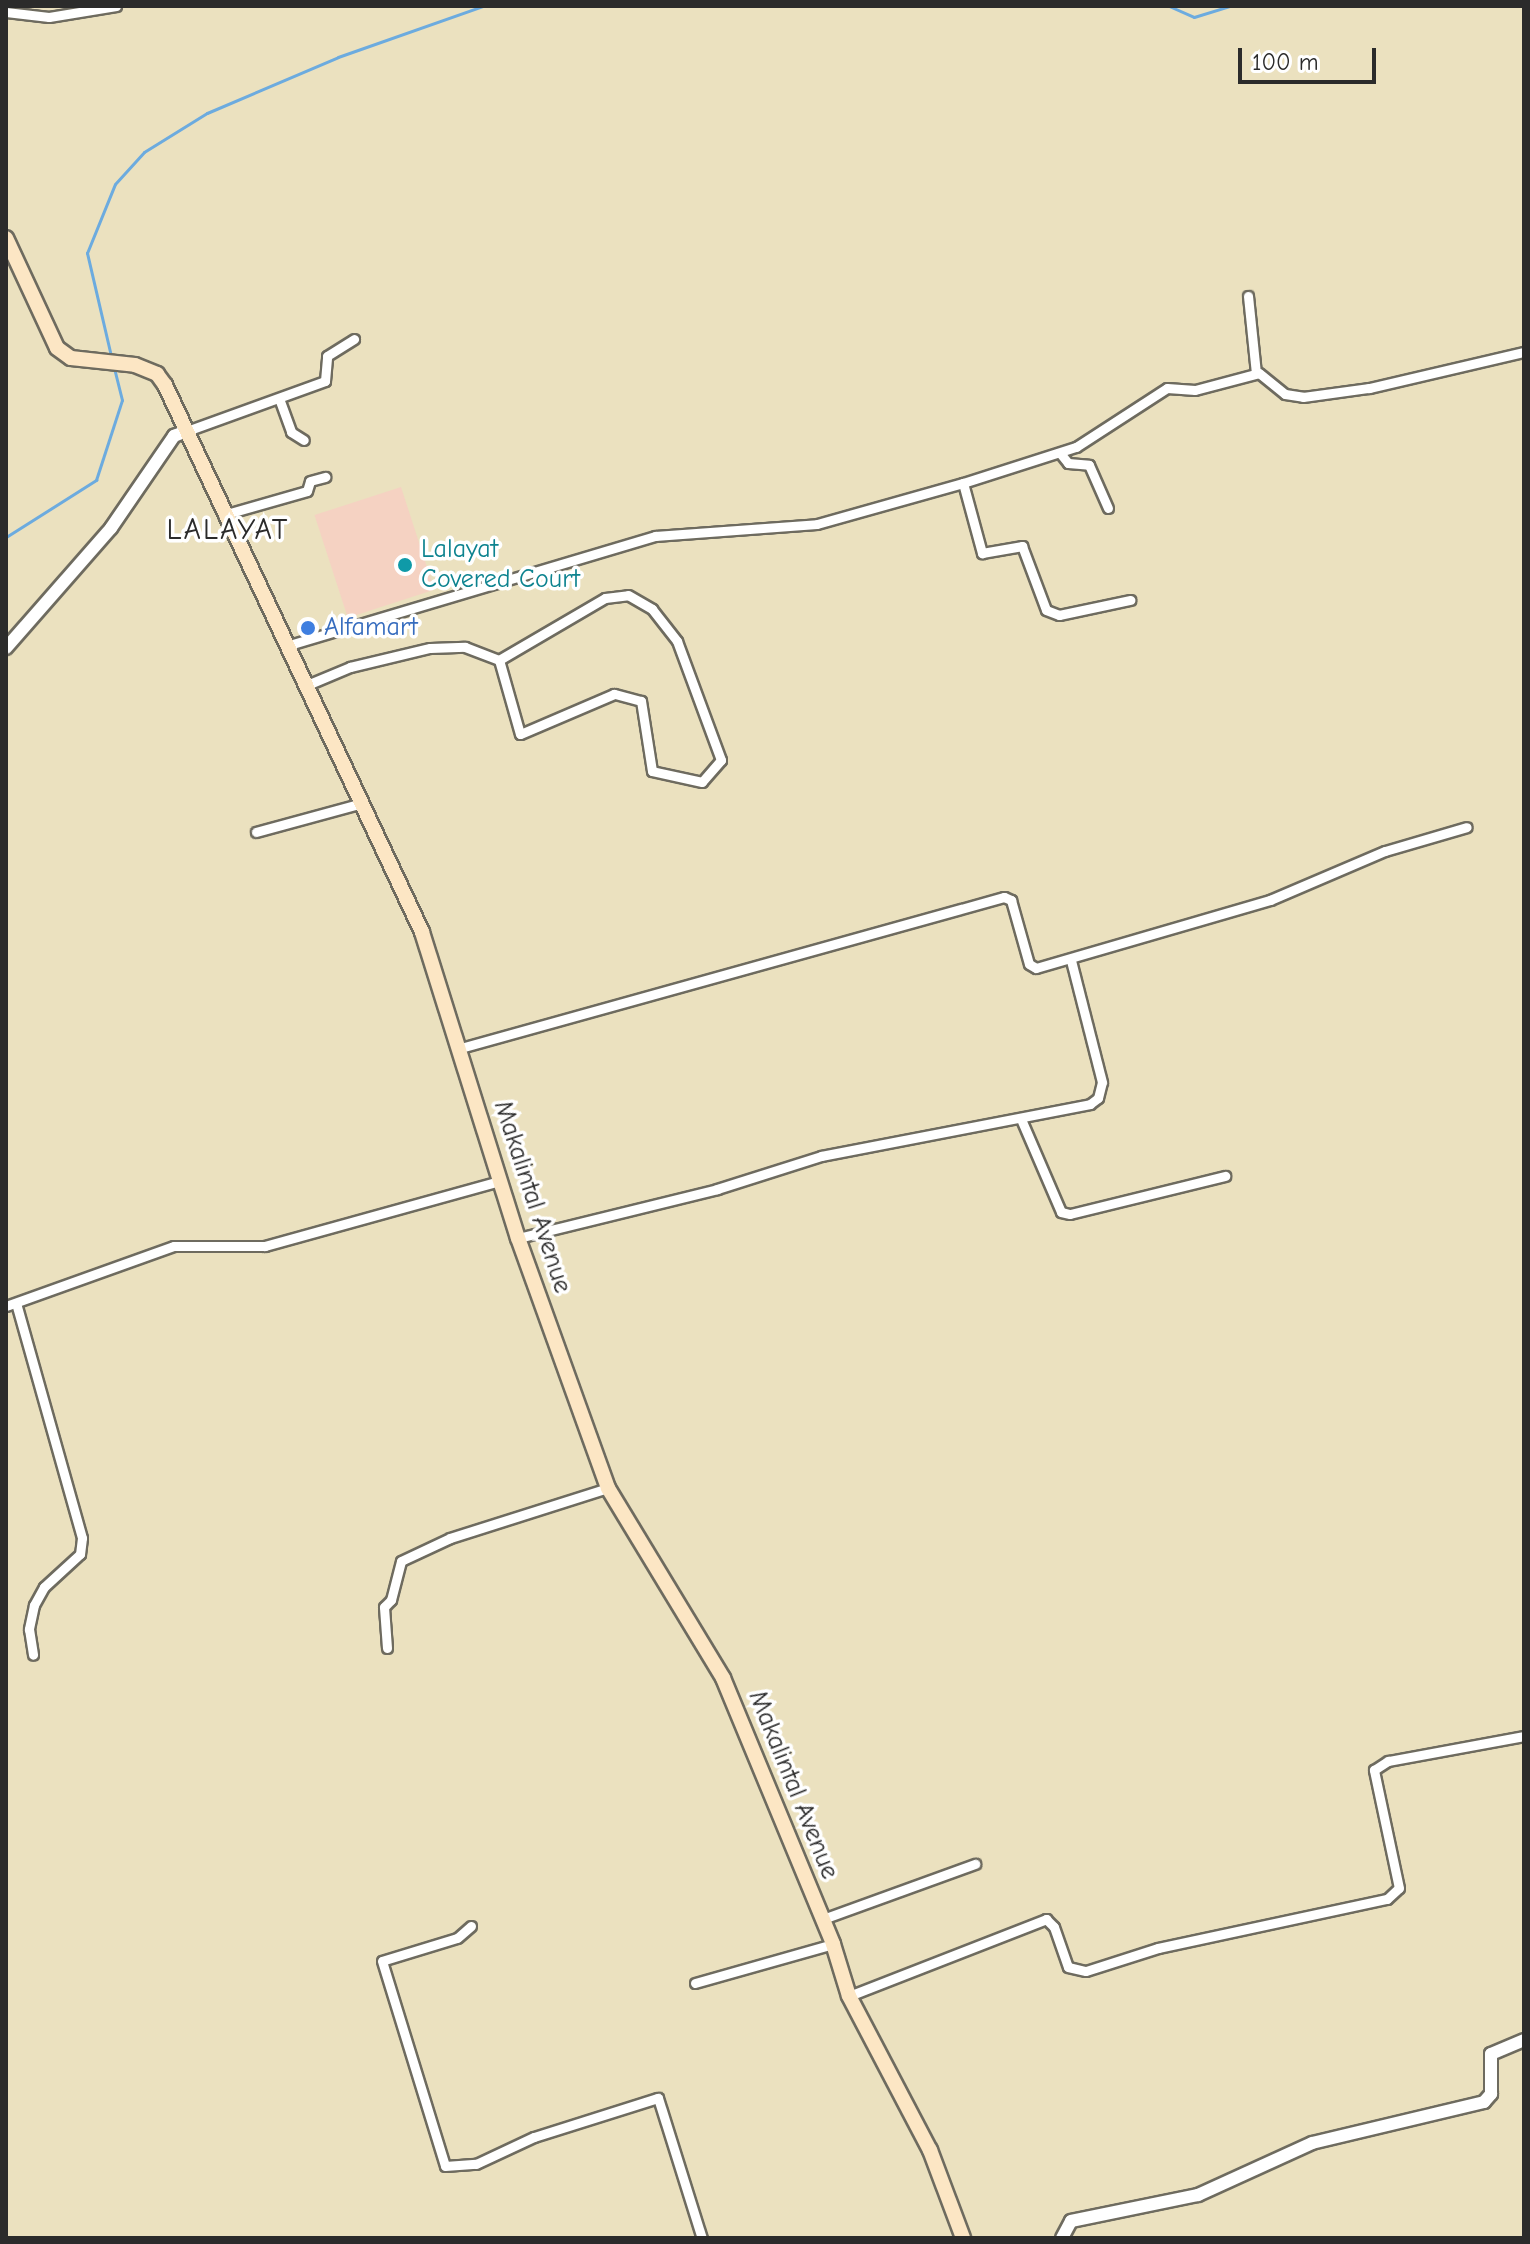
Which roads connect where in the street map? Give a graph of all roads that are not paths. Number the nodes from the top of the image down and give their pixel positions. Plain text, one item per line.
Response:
1 (116, 6) edge
2 (6, 12) edge
3 (6, 238) edge
4 (1248, 296) dead end
5 (354, 339) dead end
6 (1524, 352) edge
7 (1256, 373) junction
8 (280, 401) junction
9 (184, 432) junction
10 (304, 440) dead end
11 (1060, 453) junction
12 (325, 477) dead end
13 (963, 483) junction
14 (1108, 508) dead end
15 (223, 515) junction
16 (1130, 600) dead end
17 (286, 646) junction
18 (6, 648) edge
19 (499, 660) junction
20 (307, 685) junction
21 (363, 803) junction
22 (1467, 827) dead end
23 (256, 832) dead end
24 (1071, 960) junction
25 (457, 1049) junction
26 (1021, 1119) junction
27 (1225, 1176) dead end
28 (500, 1181) junction
29 (518, 1238) junction
30 (11, 1304) edge
31 (608, 1488) junction
32 (387, 1648) dead end
33 (33, 1655) dead end
34 (1524, 1736) edge
35 (975, 1864) dead end
36 (823, 1919) junction
37 (471, 1926) dead end
38 (833, 1944) junction
39 (695, 1983) dead end
40 (849, 1996) junction
41 (1524, 2040) edge
42 (702, 2238) edge
43 (963, 2238) edge
44 (1062, 2238) edge

1 - 2 street
3 - 9 main road, Makalintal Avenue
4 - 7 street
5 - 8 street
6 - 7 street
7 - 11 street
8 - 9 street
8 - 10 street
9 - 15 main road, Makalintal Avenue
9 - 18 street
11 - 13 street
11 - 14 street
12 - 15 street
13 - 16 street
13 - 17 street
15 - 17 main road, Makalintal Avenue
17 - 20 main road, Makalintal Avenue
19 - 19 street
19 - 20 street
20 - 21 main road, Makalintal Avenue
21 - 23 street
21 - 25 main road, Makalintal Avenue
22 - 24 street
24 - 25 street
24 - 26 street
25 - 28 main road, Makalintal Avenue
26 - 27 street
26 - 29 street
28 - 29 main road, Makalintal Avenue
28 - 30 street
29 - 31 main road, Makalintal Avenue
30 - 33 street
31 - 32 street
31 - 36 main road, Makalintal Avenue
34 - 40 street
35 - 36 street
36 - 38 main road, Makalintal Avenue
37 - 42 street
38 - 39 street
38 - 40 main road, Makalintal Avenue
40 - 43 main road, Makalintal Avenue
41 - 44 street

